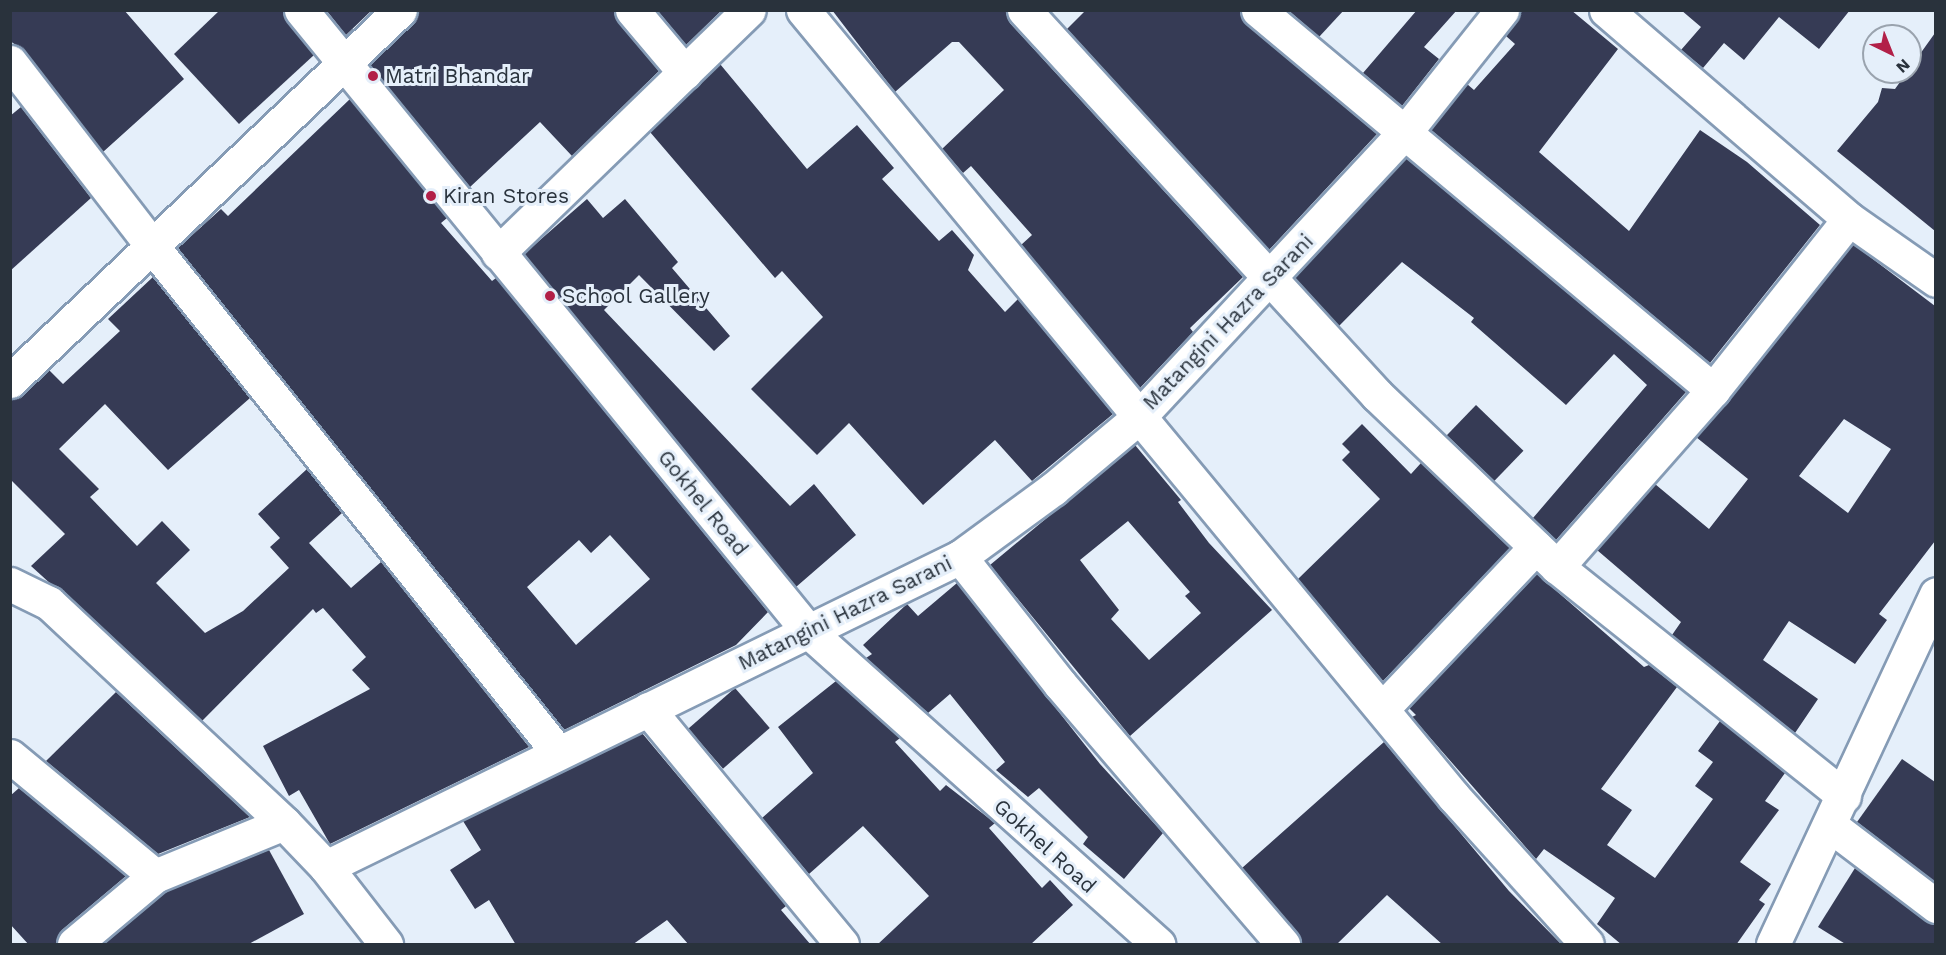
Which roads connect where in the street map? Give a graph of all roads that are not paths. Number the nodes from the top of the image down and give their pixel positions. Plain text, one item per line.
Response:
1 (301, 10) edge
2 (400, 10) edge
3 (632, 10) edge
4 (749, 10) edge
5 (803, 10) edge
6 (1024, 10) edge
7 (1258, 10) edge
8 (1502, 10) edge
9 (1606, 10) edge
10 (10, 62) edge
11 (344, 63) junction
12 (685, 72) junction
13 (1405, 132) junction
14 (1849, 219) junction
15 (152, 246) junction
16 (498, 253) junction
17 (1270, 280) junction
18 (1935, 280) edge
19 (10, 381) edge
20 (1713, 390) junction
21 (1138, 418) junction
22 (960, 557) junction
23 (1547, 557) junction
24 (10, 584) edge
25 (1935, 594) edge
26 (808, 631) junction
27 (1927, 636) edge
28 (1383, 708) junction
29 (648, 709) junction
30 (557, 752) junction
31 (10, 756) edge
32 (1844, 796) junction
33 (284, 823) junction
34 (1830, 826) junction
35 (326, 867) junction
36 (155, 876) junction
37 (1935, 906) edge
38 (74, 945) edge
39 (386, 945) edge
40 (842, 945) edge
41 (1158, 945) edge
42 (1283, 945) edge
43 (1587, 945) edge
44 (1773, 945) edge

1 - 11 street, Gokhel Road
2 - 11 street
3 - 12 street
4 - 12 street
5 - 21 street
6 - 17 street
7 - 13 street
8 - 13 street, Matangini Hazra Sarani
9 - 14 street
10 - 15 street
11 - 15 street
11 - 16 street, Gokhel Road
12 - 16 street
13 - 17 street, Matangini Hazra Sarani
13 - 20 street
14 - 18 street
14 - 20 street
15 - 19 street
15 - 30 street
16 - 26 street, Gokhel Road
17 - 21 street, Matangini Hazra Sarani
17 - 23 street
20 - 23 street
21 - 22 street, Matangini Hazra Sarani
21 - 28 street
22 - 26 street, Matangini Hazra Sarani
22 - 42 street
23 - 28 street
23 - 32 street
24 - 33 street
25 - 27 street
26 - 29 street, Matangini Hazra Sarani
26 - 41 street, Gokhel Road
27 - 32 street
28 - 43 street
29 - 30 street, Matangini Hazra Sarani
29 - 40 street
30 - 35 street, Matangini Hazra Sarani
31 - 36 street
32 - 34 street
33 - 35 street
33 - 36 street
34 - 37 street
34 - 44 street
35 - 39 street
36 - 38 street

